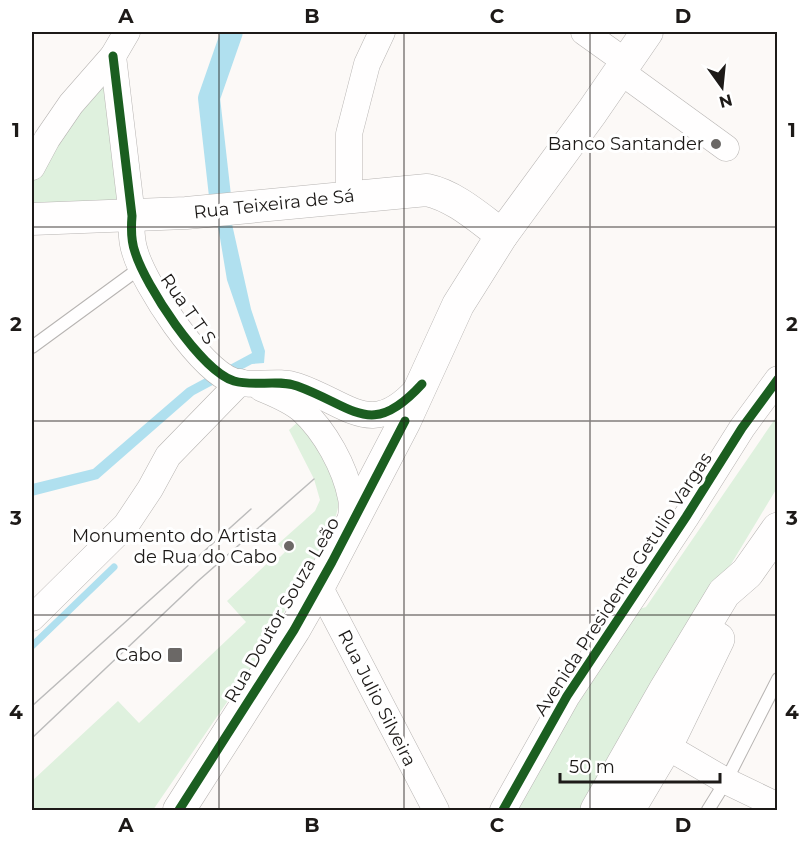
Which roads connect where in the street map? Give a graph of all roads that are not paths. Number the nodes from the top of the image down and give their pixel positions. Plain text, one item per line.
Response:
1 (127, 32) edge
2 (382, 32) edge
3 (584, 32) edge
4 (647, 32) edge
5 (113, 56) junction
6 (623, 67) junction
7 (726, 148) dead end
8 (32, 167) edge
9 (349, 196) junction
10 (132, 216) junction
11 (32, 219) edge
12 (502, 235) junction
13 (140, 268) junction
14 (32, 347) edge
15 (777, 379) edge
16 (246, 383) junction
17 (422, 384) junction
18 (349, 528) junction
19 (777, 529) edge
20 (758, 557) junction
21 (319, 586) junction
22 (32, 618) edge
23 (777, 679) edge
24 (666, 746) junction
25 (726, 781) junction
26 (777, 806) edge
27 (179, 810) edge
28 (436, 810) edge
29 (503, 810) edge
30 (597, 810) edge
31 (628, 810) edge
32 (708, 810) edge

1 - 5 street
2 - 9 street
3 - 6 street
4 - 6 street, Rua Doutor Souza Leão
5 - 8 street
5 - 10 street, Rua T T S
6 - 7 street
6 - 12 street, Rua Doutor Souza Leão
9 - 10 street, Rua Teixeira de Sá
9 - 12 street, Rua Teixeira de Sá
10 - 11 street, Rua Teixeira de Sá
10 - 13 street, Rua T T S
12 - 17 street, Rua Doutor Souza Leão
13 - 14 lane
13 - 16 street, Rua T T S
15 - 29 street, Avenida Presidente Getulio Vargas
16 - 17 street, Rua T T S
16 - 18 street
16 - 22 street
17 - 18 street, Rua Doutor Souza Leão
18 - 21 street, Rua Doutor Souza Leão
19 - 20 main road
20 - 24 main road
20 - 30 main road
21 - 27 street, Rua Doutor Souza Leão
21 - 28 street, Rua Julio Silveira
23 - 25 lane
24 - 25 street
24 - 31 main road
25 - 26 street
25 - 32 lane

